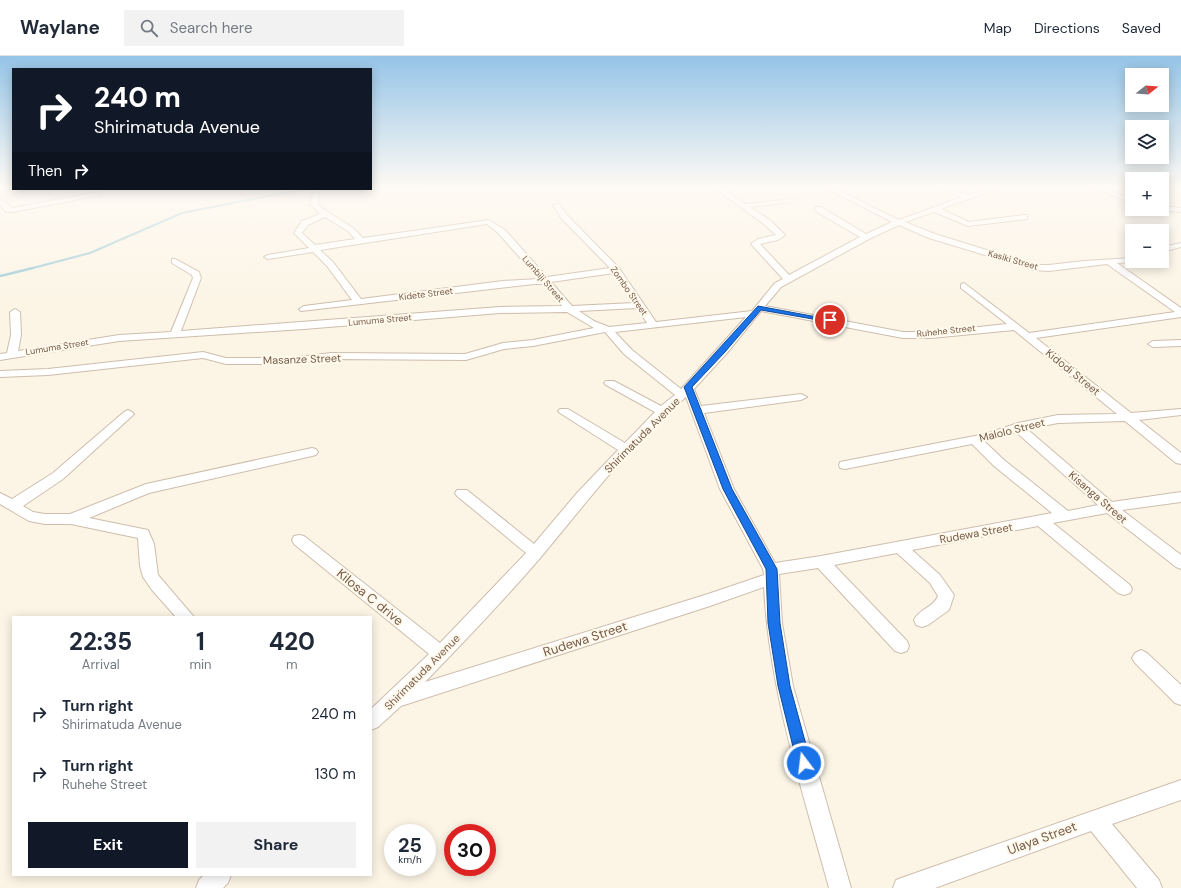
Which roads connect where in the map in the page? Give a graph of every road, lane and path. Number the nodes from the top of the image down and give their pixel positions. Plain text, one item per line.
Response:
1 (302, 226) edge
2 (345, 226) edge
3 (453, 226) edge
4 (494, 226) edge
5 (573, 226) edge
6 (769, 226) edge
7 (847, 226) edge
8 (891, 226) edge
9 (908, 226) edge
10 (866, 237) junction
11 (360, 240) junction
12 (1181, 245) edge
13 (1169, 247) edge
14 (315, 249) junction
15 (268, 257) dead end
16 (176, 261) dead end
17 (1125, 261) edge
18 (1110, 262) junction
19 (616, 270) junction
20 (788, 279) junction
21 (546, 281) junction
22 (964, 286) dead end
23 (358, 302) junction
24 (640, 306) junction
25 (304, 309) dead end
26 (569, 310) junction
27 (757, 310) junction
28 (1179, 310) edge
29 (15, 312) dead end
30 (653, 324) junction
31 (1015, 327) junction
32 (606, 329) junction
33 (175, 334) junction
34 (1027, 336) junction
35 (1181, 343) edge
36 (1153, 344) dead end
37 (12, 354) junction
38 (0, 357) edge
39 (0, 374) edge
40 (610, 383) dead end
41 (685, 391) junction
42 (801, 397) dead end
43 (696, 410) junction
44 (564, 411) dead end
45 (662, 411) junction
46 (1181, 412) edge
47 (128, 414) dead end
48 (1128, 417) junction
49 (1018, 427) junction
50 (974, 439) junction
51 (626, 449) junction
52 (312, 452) dead end
53 (1181, 460) edge
54 (845, 465) dead end
55 (462, 493) dead end
56 (1181, 497) edge
57 (0, 498) edge
58 (12, 506) junction
59 (1110, 508) junction
60 (1065, 516) junction
61 (71, 519) junction
62 (1041, 521) junction
63 (299, 540) dead end
64 (899, 547) junction
65 (535, 553) junction
66 (821, 562) junction
67 (1181, 563) edge
68 (772, 573) junction
69 (1124, 589) dead end
70 (185, 616) edge
71 (922, 620) dead end
72 (901, 646) dead end
73 (441, 654) junction
74 (1141, 658) dead end
75 (1181, 696) edge
76 (396, 699) junction
77 (372, 719) edge
78 (1181, 790) edge
79 (1095, 818) junction
80 (219, 876) edge
81 (207, 888) edge
82 (840, 888) edge
83 (904, 888) edge
84 (1151, 888) edge

1 - 14 street
2 - 11 street
3 - 11 street, Lumbiji Street
4 - 21 street, Lumbiji Street
5 - 19 street, Zombo Street
6 - 20 street
7 - 10 street
8 - 10 street, Shirimatuda Avenue
9 - 18 street, Kasiki Street
10 - 20 street, Shirimatuda Avenue
11 - 14 street, Lumbiji Street
12 - 13 street
14 - 15 street, Lumbiji Street
14 - 23 street
16 - 33 street
17 - 18 street, Kasiki Street
18 - 28 street
19 - 21 street, Kidete Street
19 - 24 street, Zombo Street
20 - 27 street, Shirimatuda Avenue
21 - 23 street, Kidete Street
21 - 26 street, Lumbiji Street
22 - 31 street, Kidodi Street
23 - 25 street, Kidete Street
24 - 26 street, Lumuma Street
24 - 30 street, Zombo Street
26 - 32 street
26 - 33 street, Lumuma Street
27 - 30 street
27 - 31 street, Ruhehe Street
27 - 41 street, Shirimatuda Avenue
28 - 34 street
29 - 37 street
30 - 32 street
31 - 34 street, Kidodi Street
32 - 39 street, Masanze Street
32 - 41 street
33 - 37 street, Lumuma Street
34 - 48 street, Kidodi Street
35 - 36 street
37 - 38 street, Lumuma Street
40 - 45 street
41 - 43 street
41 - 45 street, Shirimatuda Avenue
42 - 43 street
43 - 68 street
44 - 51 street
45 - 51 street, Shirimatuda Avenue
46 - 48 street, Malolo Street
47 - 58 street
48 - 49 street, Malolo Street
48 - 53 street, Kidodi Street
49 - 50 street, Malolo Street
49 - 59 street, Kisanga Street
50 - 54 street, Malolo Street
50 - 60 street
51 - 65 street, Shirimatuda Avenue
52 - 61 street
55 - 65 street
56 - 59 street, Rudewa Street
57 - 58 street
58 - 61 street
59 - 60 street, Rudewa Street
59 - 67 street, Kisanga Street
60 - 62 street, Rudewa Street
61 - 70 street
62 - 64 street, Rudewa Street
62 - 69 street
63 - 73 street, Kilosa C drive
64 - 66 street, Rudewa Street
64 - 71 street
65 - 73 street, Shirimatuda Avenue
66 - 68 street, Rudewa Street
66 - 72 street
68 - 76 street, Rudewa Street
68 - 82 street
73 - 76 street, Shirimatuda Avenue
74 - 75 street
76 - 77 street, Shirimatuda Avenue
78 - 79 street, Ulaya Street
79 - 83 street, Ulaya Street
79 - 84 street
80 - 81 street

